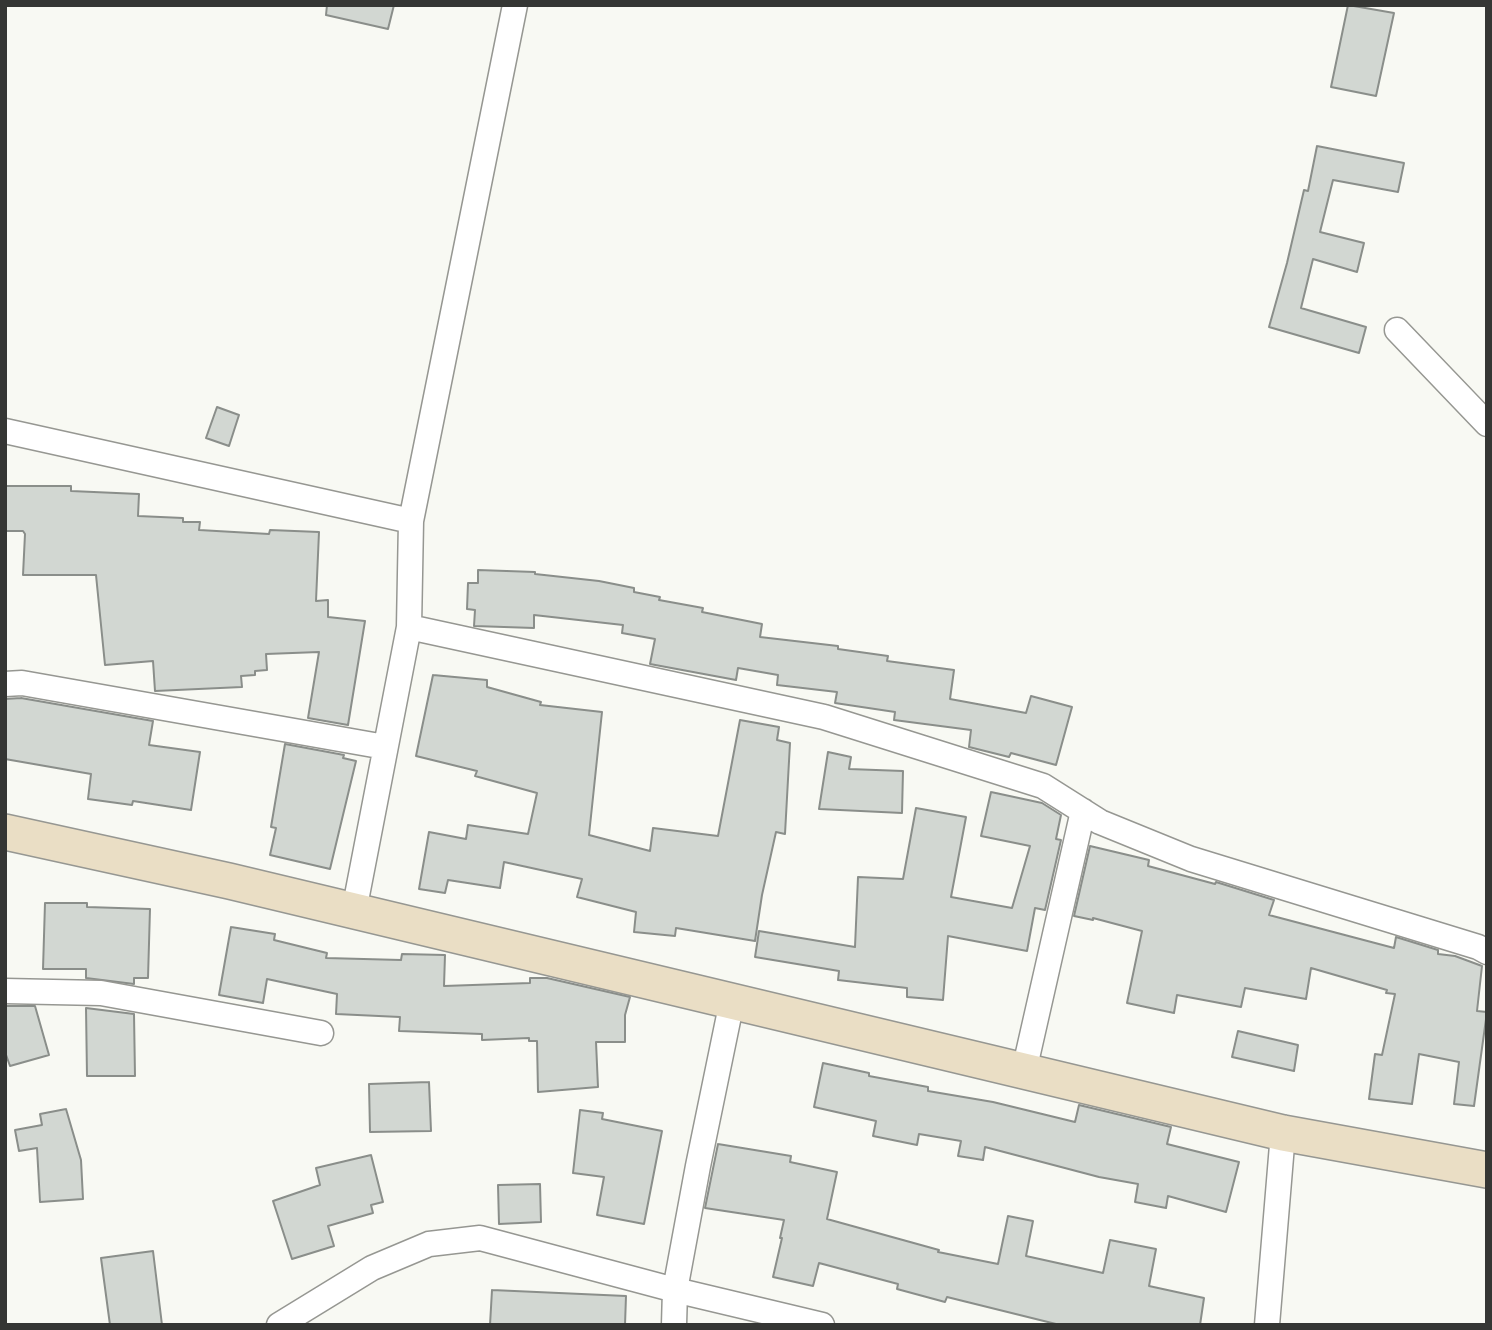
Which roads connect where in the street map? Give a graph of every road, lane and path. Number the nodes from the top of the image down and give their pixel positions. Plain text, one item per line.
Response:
1 (515, 5) edge
2 (1397, 330) dead end
3 (1487, 424) edge
4 (5, 431) edge
5 (411, 521) junction
6 (409, 627) junction
7 (5, 684) edge
8 (385, 747) junction
9 (1083, 811) junction
10 (5, 832) edge
11 (354, 911) junction
12 (1487, 952) edge
13 (5, 991) edge
14 (732, 1001) junction
15 (321, 1033) dead end
16 (1024, 1071) junction
17 (1283, 1133) junction
18 (1487, 1170) edge
19 (676, 1290) junction
20 (283, 1324) edge
21 (674, 1325) edge
22 (822, 1325) edge
23 (1267, 1325) edge

1 - 5 street
2 - 3 street
4 - 5 street
5 - 6 street
6 - 8 street
6 - 9 street
7 - 8 street
8 - 11 street
9 - 12 street
9 - 16 street
10 - 11 street
11 - 14 street
13 - 15 street
14 - 16 street
14 - 19 street
16 - 17 street
17 - 18 street
17 - 23 street
19 - 20 street
19 - 21 street
19 - 22 street

